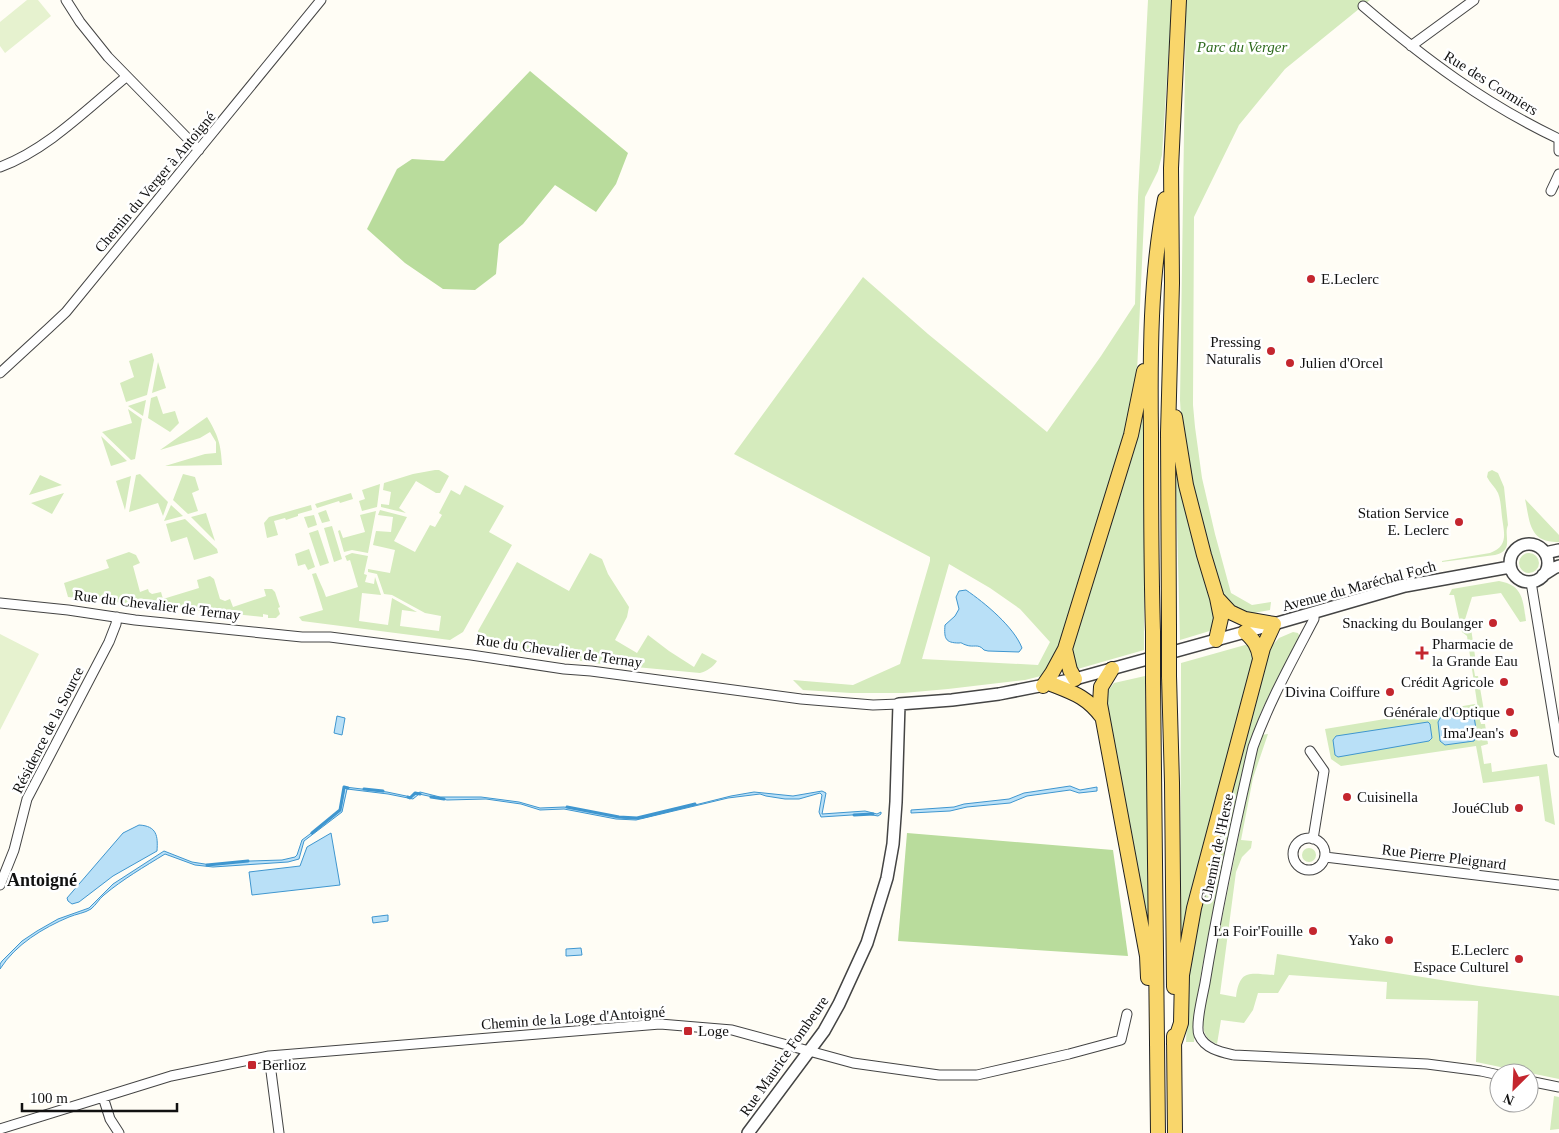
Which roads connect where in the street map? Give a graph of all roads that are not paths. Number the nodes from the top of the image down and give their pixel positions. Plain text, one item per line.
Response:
1 (66, 0) edge
2 (321, 0) edge
3 (1179, 0) edge
4 (1474, 0) edge
5 (1363, 6) dead end
6 (1411, 46) junction
7 (126, 77) junction
8 (1559, 140) edge
9 (199, 150) junction
10 (1559, 151) edge
11 (0, 166) edge
12 (1171, 168) junction
13 (1559, 174) edge
14 (1551, 191) dead end
15 (1150, 343) junction
16 (0, 373) edge
17 (1170, 389) junction
18 (1559, 550) edge
19 (1545, 553) junction
20 (1559, 566) edge
21 (1510, 567) junction
22 (1543, 575) junction
23 (1531, 582) junction
24 (1217, 598) junction
25 (0, 602) edge
26 (1314, 612) junction
27 (117, 618) junction
28 (1274, 624) junction
29 (1245, 632) junction
30 (1216, 640) junction
31 (1065, 649) junction
32 (1260, 658) junction
33 (1112, 669) junction
34 (1075, 679) junction
35 (1047, 685) junction
36 (899, 704) junction
37 (1102, 717) junction
38 (1310, 750) dead end
39 (1559, 751) edge
40 (1313, 838) junction
41 (1325, 857) junction
42 (0, 885) edge
43 (1559, 885) edge
44 (1127, 1014) dead end
45 (1157, 1040) junction
46 (1174, 1044) junction
47 (808, 1052) junction
48 (269, 1056) junction
49 (1489, 1073) edge
50 (1539, 1083) edge
51 (1559, 1087) edge
52 (103, 1097) junction
53 (0, 1129) edge
54 (118, 1133) edge
55 (279, 1133) edge
56 (748, 1133) edge
57 (1158, 1133) edge
58 (1175, 1133) edge

1 - 7 street
2 - 9 street, Chemin du Verger à Antoigné
3 - 12 main road
4 - 6 street
5 - 6 street, Rue des Cormiers
6 - 8 street, Rue des Cormiers
7 - 9 street
7 - 11 street
8 - 10 street
9 - 16 street, Chemin du Verger à Antoigné
12 - 15 main road
12 - 17 main road
13 - 14 street
15 - 31 main road
15 - 45 main road, bridge
17 - 24 main road
17 - 46 main road, bridge
18 - 19 street
19 - 21 street
19 - 22 street
20 - 22 street
21 - 23 street
21 - 26 street, Avenue du Maréchal Foch
22 - 23 street
23 - 39 street
24 - 28 main road
24 - 30 main road
25 - 27 street, Rue du Chevalier de Ternay
26 - 28 street, Avenue du Maréchal Foch
26 - 49 street, Chemin de l'Herse
27 - 36 street, Rue du Chevalier de Ternay
27 - 42 street, Résidence de la Source
28 - 29 street, Avenue du Maréchal Foch
28 - 32 main road
29 - 30 street, Avenue du Maréchal Foch
29 - 32 main road
30 - 33 street, Rue du Chevalier de Ternay
31 - 34 main road
31 - 35 main road
32 - 46 main road
33 - 34 street, Rue du Chevalier de Ternay
33 - 37 main road
34 - 35 street, Rue du Chevalier de Ternay
35 - 36 street, Rue du Chevalier de Ternay
35 - 37 main road
36 - 47 street, Rue Maurice Fombeure
37 - 45 main road
38 - 40 street
40 - 41 street
40 - 41 street
41 - 43 street, Rue Pierre Pleignard
44 - 47 street, Chemin de la Loge d'Antoigné
45 - 57 main road
46 - 58 main road
47 - 48 street, Chemin de la Loge d'Antoigné
47 - 56 street, Rue Maurice Fombeure
48 - 52 street, Chemin de la Loge d'Antoigné
48 - 55 street
50 - 51 street
52 - 53 street, Chemin de la Loge d'Antoigné
52 - 54 street

